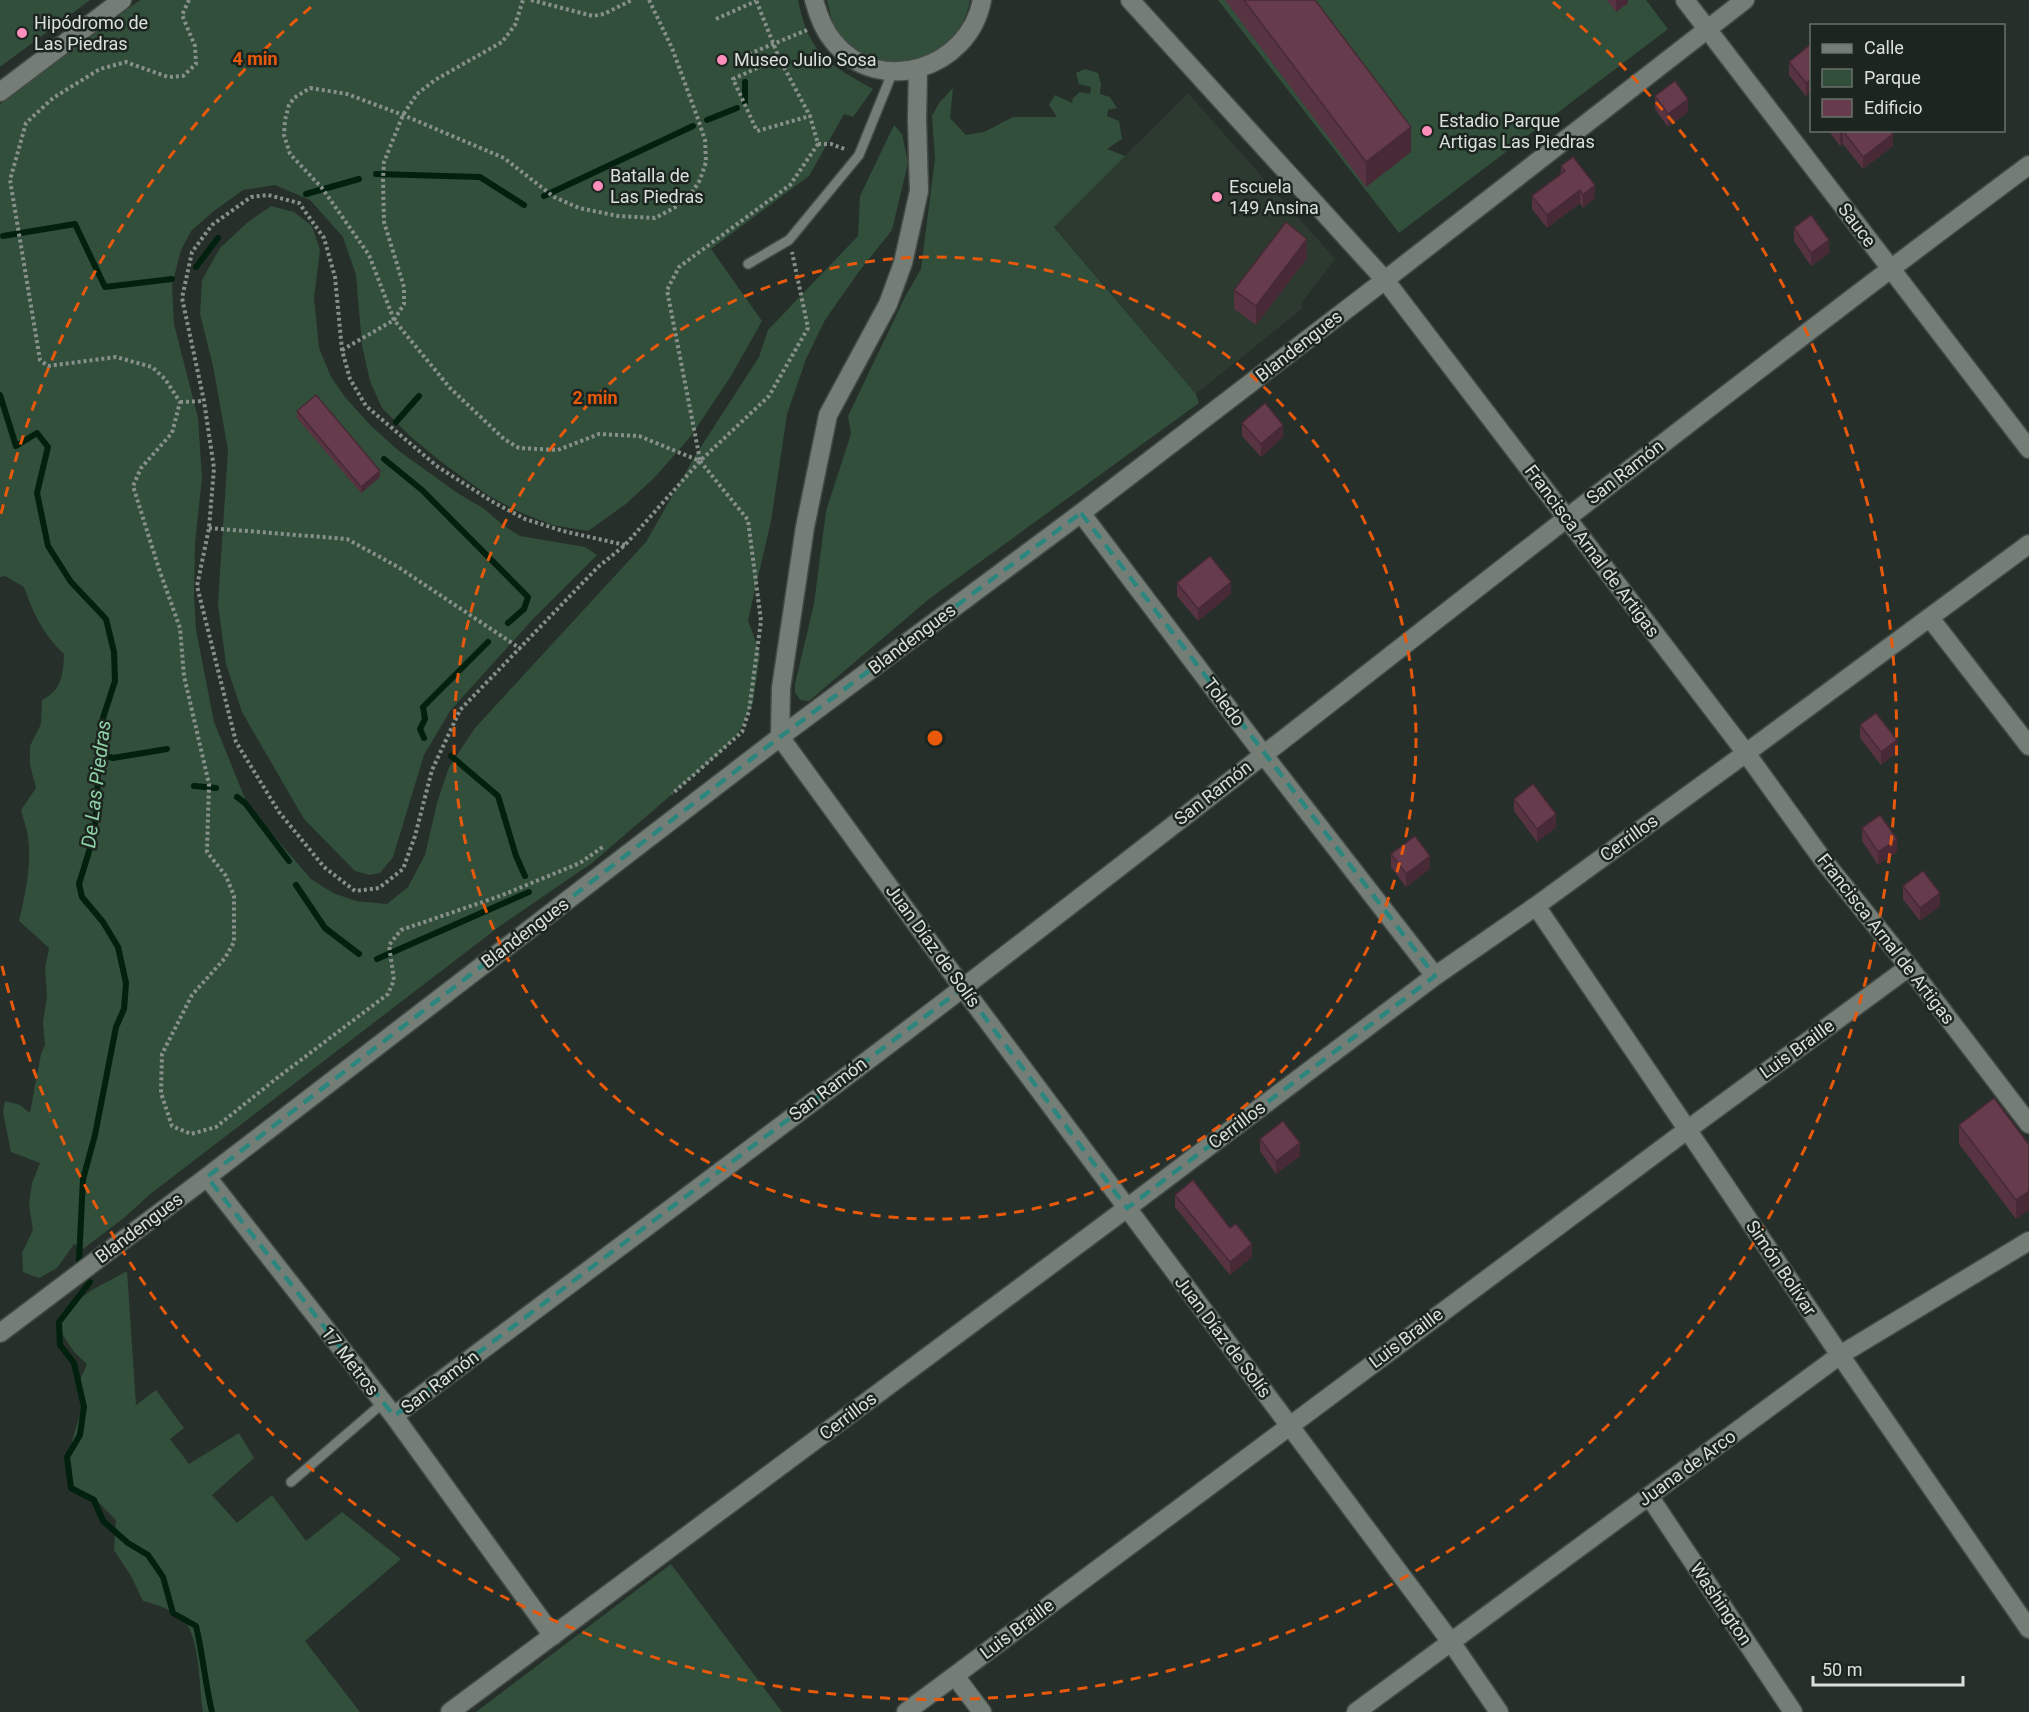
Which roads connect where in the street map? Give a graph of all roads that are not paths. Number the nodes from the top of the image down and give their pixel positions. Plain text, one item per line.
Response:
1 (122, 0) edge
2 (814, 0) edge
3 (982, 0) edge
4 (1130, 0) edge
5 (1685, 0) edge
6 (1745, 0) edge
7 (1707, 29) junction
8 (918, 69) junction
9 (893, 71) junction
10 (0, 92) edge
11 (2029, 165) edge
12 (748, 264) dead end
13 (1890, 268) junction
14 (1385, 280) junction
15 (2029, 449) edge
16 (1081, 513) junction
17 (1566, 517) junction
18 (2029, 544) edge
19 (1930, 618) junction
20 (780, 737) junction
21 (2029, 746) edge
22 (1746, 753) junction
23 (1263, 754) junction
24 (1536, 906) junction
25 (1910, 967) junction
26 (1435, 976) junction
27 (963, 987) junction
28 (2029, 1124) edge
29 (1687, 1130) junction
30 (207, 1177) junction
31 (1127, 1208) junction
32 (2027, 1246) edge
33 (0, 1333) edge
34 (1840, 1355) junction
35 (388, 1410) junction
36 (1289, 1425) junction
37 (291, 1482) dead end
38 (1649, 1496) junction
39 (2029, 1629) edge
40 (553, 1636) junction
41 (1451, 1642) junction
42 (955, 1676) junction
43 (450, 1712) edge
44 (906, 1712) edge
45 (982, 1712) edge
46 (1356, 1712) edge
47 (1499, 1712) edge
48 (1793, 1712) edge

1 - 10 street
2 - 9 street
3 - 8 street
4 - 14 street, Francisca Arnal de Artigas
5 - 7 street, Sauce
6 - 7 street, Blandengues
7 - 13 street, Sauce
7 - 14 street, Blandengues
8 - 9 street
8 - 20 street
9 - 12 lane
11 - 13 street, San Ramón
13 - 15 street, Sauce
13 - 17 street, San Ramón
14 - 16 street, Blandengues
14 - 17 street, Francisca Arnal de Artigas
16 - 20 street, Blandengues
16 - 23 street, Toledo
17 - 22 street, Francisca Arnal de Artigas
17 - 23 street, San Ramón
18 - 19 street, Cerrillos
19 - 21 street
19 - 22 street, Cerrillos
20 - 27 street, Juan Díaz de Solís
20 - 30 street, Blandengues
22 - 24 street, Cerrillos
22 - 25 street, Francisca Arnal de Artigas
23 - 26 street, Toledo
23 - 27 street, San Ramón
24 - 26 street, Cerrillos
24 - 29 street, Simón Bolívar
25 - 28 street, Francisca Arnal de Artigas
25 - 29 street, Luis Braille
26 - 31 street, Cerrillos
27 - 31 street, Juan Díaz de Solís
27 - 35 street, San Ramón
29 - 34 street, Simón Bolívar
29 - 36 street, Luis Braille
30 - 33 street, Blandengues
30 - 35 street, 17 Metros
31 - 36 street, Juan Díaz de Solís
31 - 40 street, Cerrillos
32 - 34 street, Juana de Arco
34 - 38 street, Juana de Arco
34 - 39 street, Simón Bolívar
35 - 37 lane
35 - 40 street, 17 Metros
36 - 41 street, Juan Díaz de Solís
36 - 42 street, Luis Braille
38 - 41 street, Juana de Arco
38 - 48 street, Washington
40 - 43 street, Cerrillos
41 - 46 street, Juana de Arco
41 - 47 street, Juan Díaz de Solís
42 - 44 street, Luis Braille
42 - 45 street

